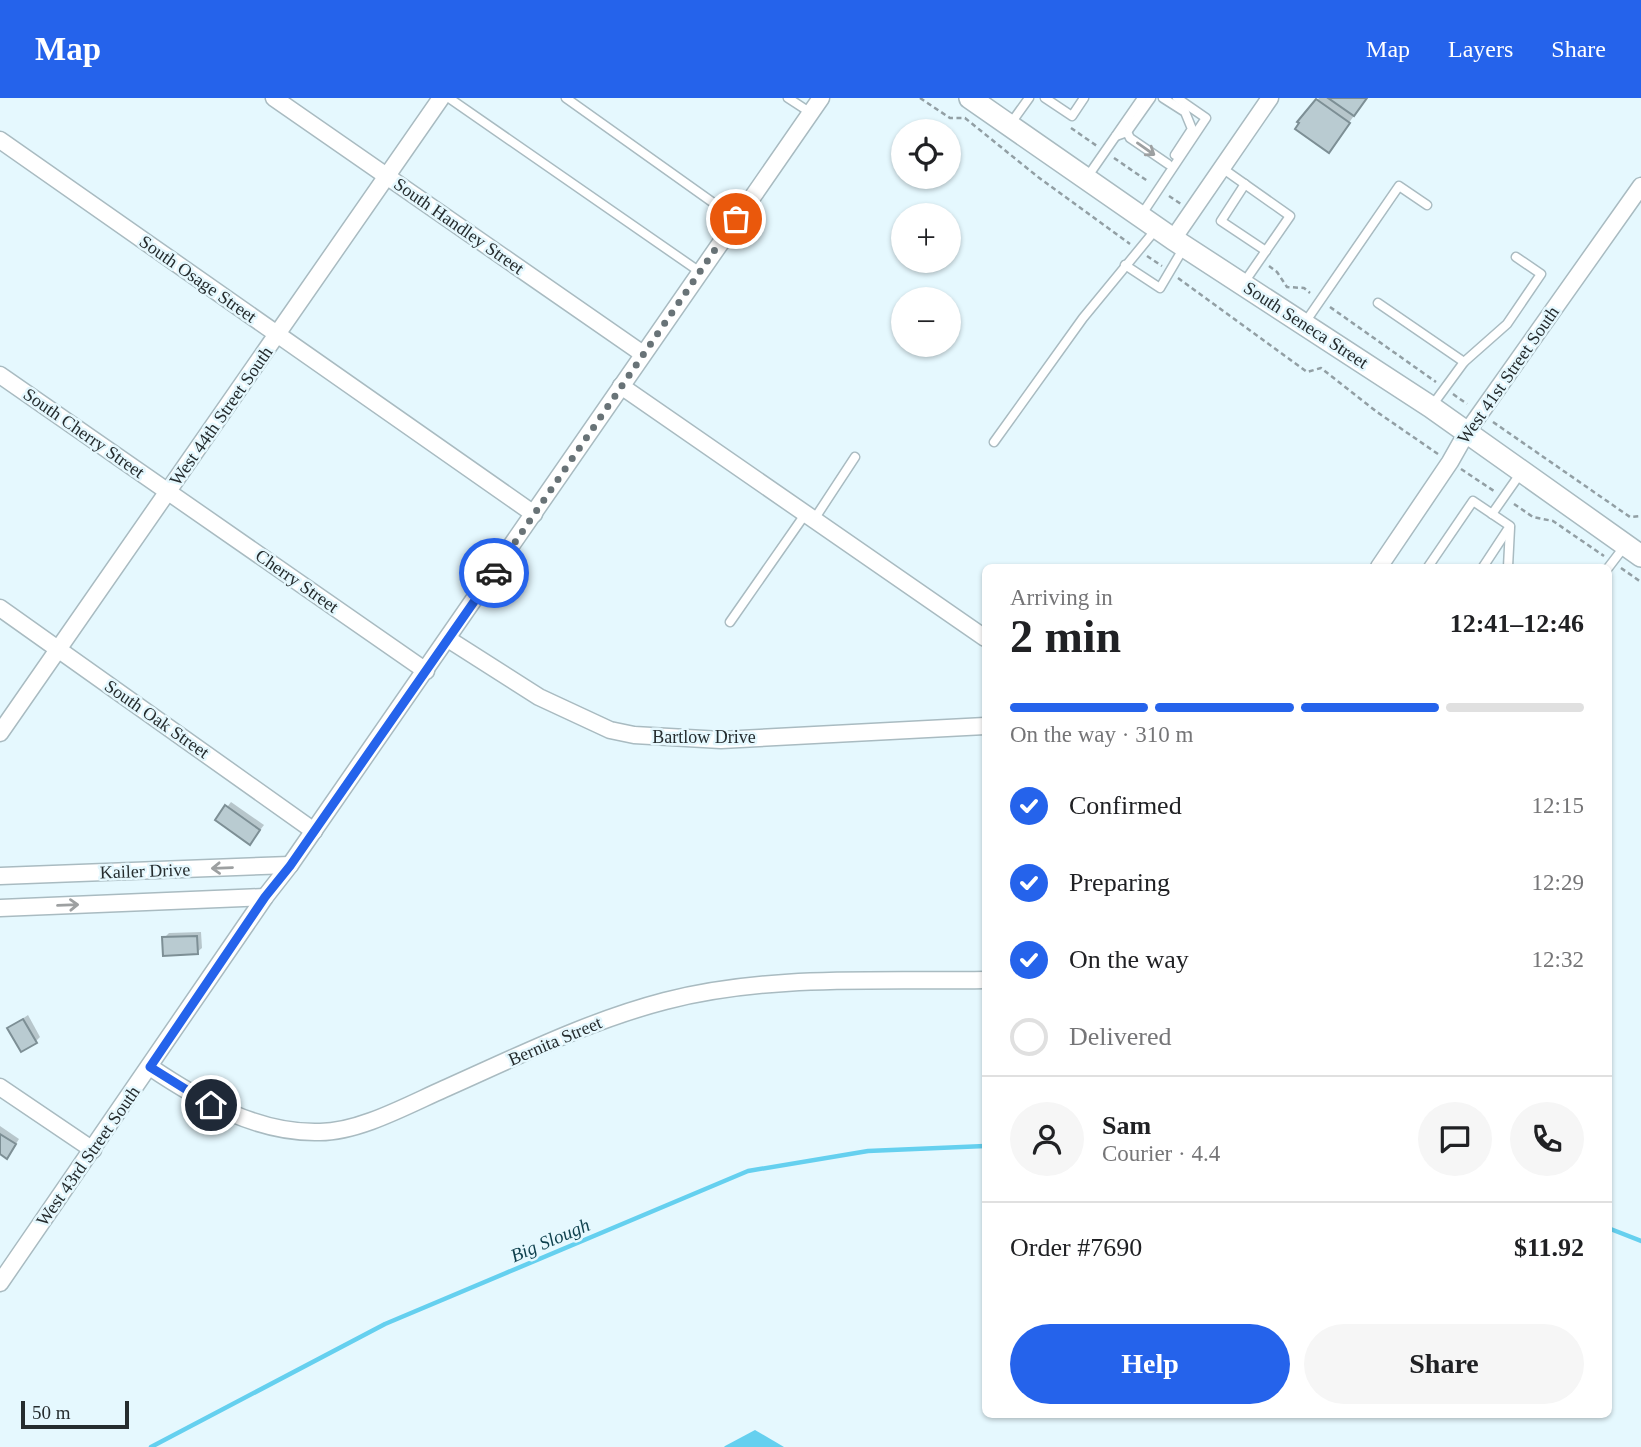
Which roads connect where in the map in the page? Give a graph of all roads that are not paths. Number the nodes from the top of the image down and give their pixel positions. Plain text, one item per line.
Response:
1 (274, 98) edge
2 (441, 98) edge
3 (449, 98) edge
4 (566, 98) edge
5 (788, 98) edge
6 (821, 98) edge
7 (1029, 98) edge
8 (1045, 98) edge
9 (1084, 98) edge
10 (1142, 98) edge
11 (1151, 98) edge
12 (1163, 98) edge
13 (1177, 98) edge
14 (1270, 98) edge
15 (972, 99) edge
16 (811, 113) junction
17 (1009, 126) junction
18 (1127, 132) junction
19 (1115, 137) junction
20 (0, 141) edge
21 (1222, 168) junction
22 (1169, 169) junction
23 (386, 176) junction
24 (1086, 179) junction
25 (1245, 184) junction
26 (1641, 186) edge
27 (1427, 205) dead end
28 (736, 219) junction
29 (1164, 233) junction
30 (1266, 251) junction
31 (1516, 257) dead end
32 (1125, 265) junction
33 (700, 272) junction
34 (1243, 284) junction
35 (1378, 303) dead end
36 (1304, 324) junction
37 (277, 334) junction
38 (643, 354) junction
39 (1464, 362) junction
40 (0, 375) edge
41 (621, 386) junction
42 (1432, 407) junction
43 (1466, 432) junction
44 (994, 442) dead end
45 (855, 457) dead end
46 (1522, 471) junction
47 (168, 491) junction
48 (534, 514) junction
49 (1492, 514) junction
50 (810, 516) junction
51 (1510, 526) junction
52 (1636, 548) edge
53 (1381, 564) edge
54 (1429, 564) edge
55 (1485, 564) edge
56 (1508, 564) edge
57 (1612, 564) edge
58 (0, 608) edge
59 (730, 622) dead end
60 (982, 636) edge
61 (448, 639) junction
62 (59, 650) junction
63 (426, 671) junction
64 (982, 726) edge
65 (0, 733) edge
66 (314, 831) junction
67 (290, 866) junction
68 (0, 876) edge
69 (265, 897) junction
70 (0, 908) edge
71 (982, 980) edge
72 (150, 1067) junction
73 (0, 1087) edge
74 (93, 1150) junction
75 (0, 1283) edge

1 - 23 street, South Handley Street
2 - 23 street, West 44th Street South
3 - 33 lane
4 - 28 lane
5 - 16 lane
6 - 16 street, West 43rd Street South
7 - 17 lane
8 - 9 lane
10 - 19 lane
11 - 18 lane
12 - 22 lane
13 - 22 lane
14 - 21 street
15 - 17 street, South Seneca Street
16 - 28 street, West 43rd Street South
17 - 24 street, South Seneca Street
18 - 19 lane
18 -> 22 lane
19 - 24 lane
20 - 37 street, South Osage Street
21 - 25 lane
21 - 29 street
22 - 29 lane
23 - 37 street, West 44th Street South
23 - 38 street, South Handley Street
24 - 29 street, South Seneca Street
25 - 30 lane
25 - 30 lane
26 - 43 street, West 41st Street South
27 - 36 lane
28 - 33 street, West 43rd Street South
29 - 32 lane
29 - 32 lane
29 - 34 street, South Seneca Street
30 - 34 lane
31 - 39 lane
32 - 44 lane
33 - 38 street, West 43rd Street South
34 - 36 street, South Seneca Street
35 - 39 lane
36 - 42 street, South Seneca Street
37 - 47 street, West 44th Street South
37 - 48 street, South Osage Street
38 - 41 street, West 43rd Street South
39 - 42 lane
40 - 47 street, South Cherry Street
41 - 48 street, West 43rd Street South
41 - 50 street
42 - 43 street, South Seneca Street
43 - 46 street, South Seneca Street
43 - 53 street, West 41st Street South
45 - 50 lane
46 - 49 lane
46 - 52 street, South Seneca Street
47 - 62 street, West 44th Street South
47 - 63 street, Cherry Street
48 - 61 street, West 43rd Street South
49 - 51 lane
49 - 54 lane
50 - 59 lane
50 - 60 street
51 - 55 lane
51 - 56 lane
52 - 57 lane
58 - 62 street, South Oak Street
61 - 63 street, West 43rd Street South
61 - 64 street, Bartlow Drive
62 - 65 street, West 44th Street South
62 - 66 street, South Oak Street
63 - 66 street, West 43rd Street South
66 - 67 street, West 43rd Street South
67 -> 68 street, Kailer Drive
67 - 69 street, West 43rd Street South
70 -> 69 street, Kailer Drive
69 - 72 street, West 43rd Street South
71 - 72 street, Bernita Street
72 - 74 street, West 43rd Street South
73 - 74 street
74 - 75 street, West 43rd Street South

